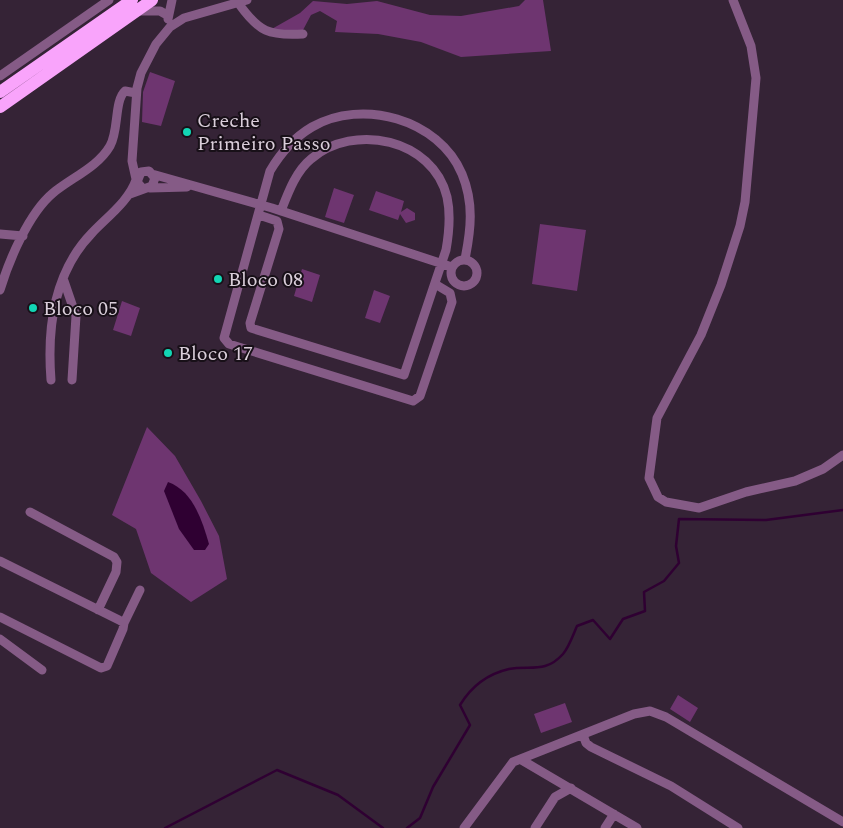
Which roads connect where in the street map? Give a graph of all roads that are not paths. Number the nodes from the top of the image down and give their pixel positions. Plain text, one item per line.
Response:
1 (109, 0) edge
2 (152, 0) edge
3 (172, 0) edge
4 (733, 0) edge
5 (243, 2) edge
6 (135, 6) edge
7 (168, 15) junction
8 (170, 27) junction
9 (303, 34) dead end
10 (0, 76) edge
11 (0, 92) edge
12 (136, 93) junction
13 (0, 107) edge
14 (132, 161) junction
15 (148, 172) junction
16 (136, 180) junction
17 (195, 186) junction
18 (146, 188) junction
19 (129, 194) junction
20 (261, 204) junction
21 (281, 211) junction
22 (259, 215) junction
23 (0, 234) edge
24 (23, 236) junction
25 (465, 259) junction
26 (441, 263) junction
27 (452, 267) junction
28 (64, 278) junction
29 (435, 284) junction
30 (0, 290) edge
31 (51, 380) dead end
32 (72, 380) dead end
33 (843, 455) edge
34 (30, 512) dead end
35 (0, 561) edge
36 (140, 590) dead end
37 (98, 610) junction
38 (0, 617) edge
39 (124, 624) junction
40 (0, 639) edge
41 (42, 670) dead end
42 (583, 735) junction
43 (520, 759) junction
44 (571, 788) junction
45 (614, 814) junction
46 (843, 822) edge
47 (464, 828) edge
48 (535, 828) edge
49 (605, 828) edge
50 (637, 828) edge
51 (738, 828) edge

1 - 10 street
2 - 6 highway
3 - 7 street
4 - 33 street
5 - 8 street
5 - 9 street
6 - 7 street
6 - 11 highway
6 - 13 highway
7 - 8 street
8 - 12 street
12 - 14 street
12 - 24 street
14 - 15 street
14 - 16 street
15 - 16 street
15 - 17 street
15 - 18 street
16 - 18 street
16 - 19 street
17 - 18 street
17 - 20 street
18 - 19 street
19 - 28 street
20 - 21 street
20 - 22 street
20 - 25 street
21 - 26 street
21 - 26 street
22 - 29 street
22 - 29 street
23 - 24 street
24 - 30 street
25 - 27 street
25 - 27 street
26 - 27 street
26 - 29 street
28 - 31 street
28 - 32 street
34 - 37 street
35 - 37 street
36 - 39 street
37 - 39 street
38 - 39 street
40 - 41 street
42 - 43 street
42 - 46 street
42 - 51 street
43 - 44 street
43 - 47 street
44 - 45 street
44 - 48 street
45 - 49 street
45 - 50 street

